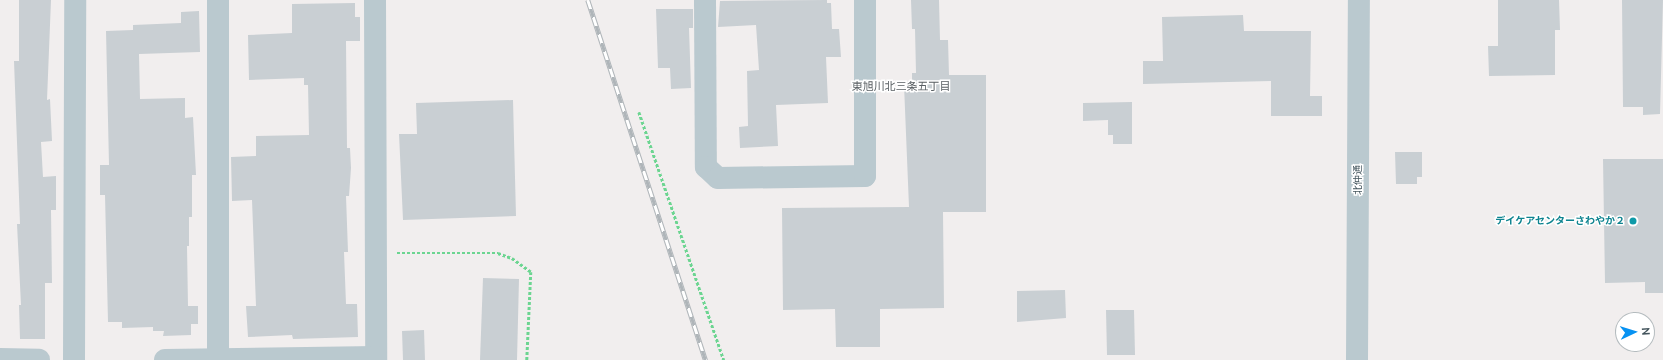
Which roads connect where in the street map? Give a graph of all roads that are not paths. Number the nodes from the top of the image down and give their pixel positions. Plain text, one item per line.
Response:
1 (75, 0) edge
2 (218, 0) edge
3 (375, 0) edge
4 (705, 0) edge
5 (865, 0) edge
6 (1360, 0) edge
7 (0, 359) edge
8 (376, 359) edge
9 (39, 360) edge
10 (74, 360) edge
11 (165, 360) edge
12 (218, 360) edge
13 (1357, 360) edge

1 - 10 street
2 - 12 street
3 - 8 street
4 - 5 street
6 - 13 street, 北仲通
7 - 9 street
8 - 12 street
11 - 12 street

